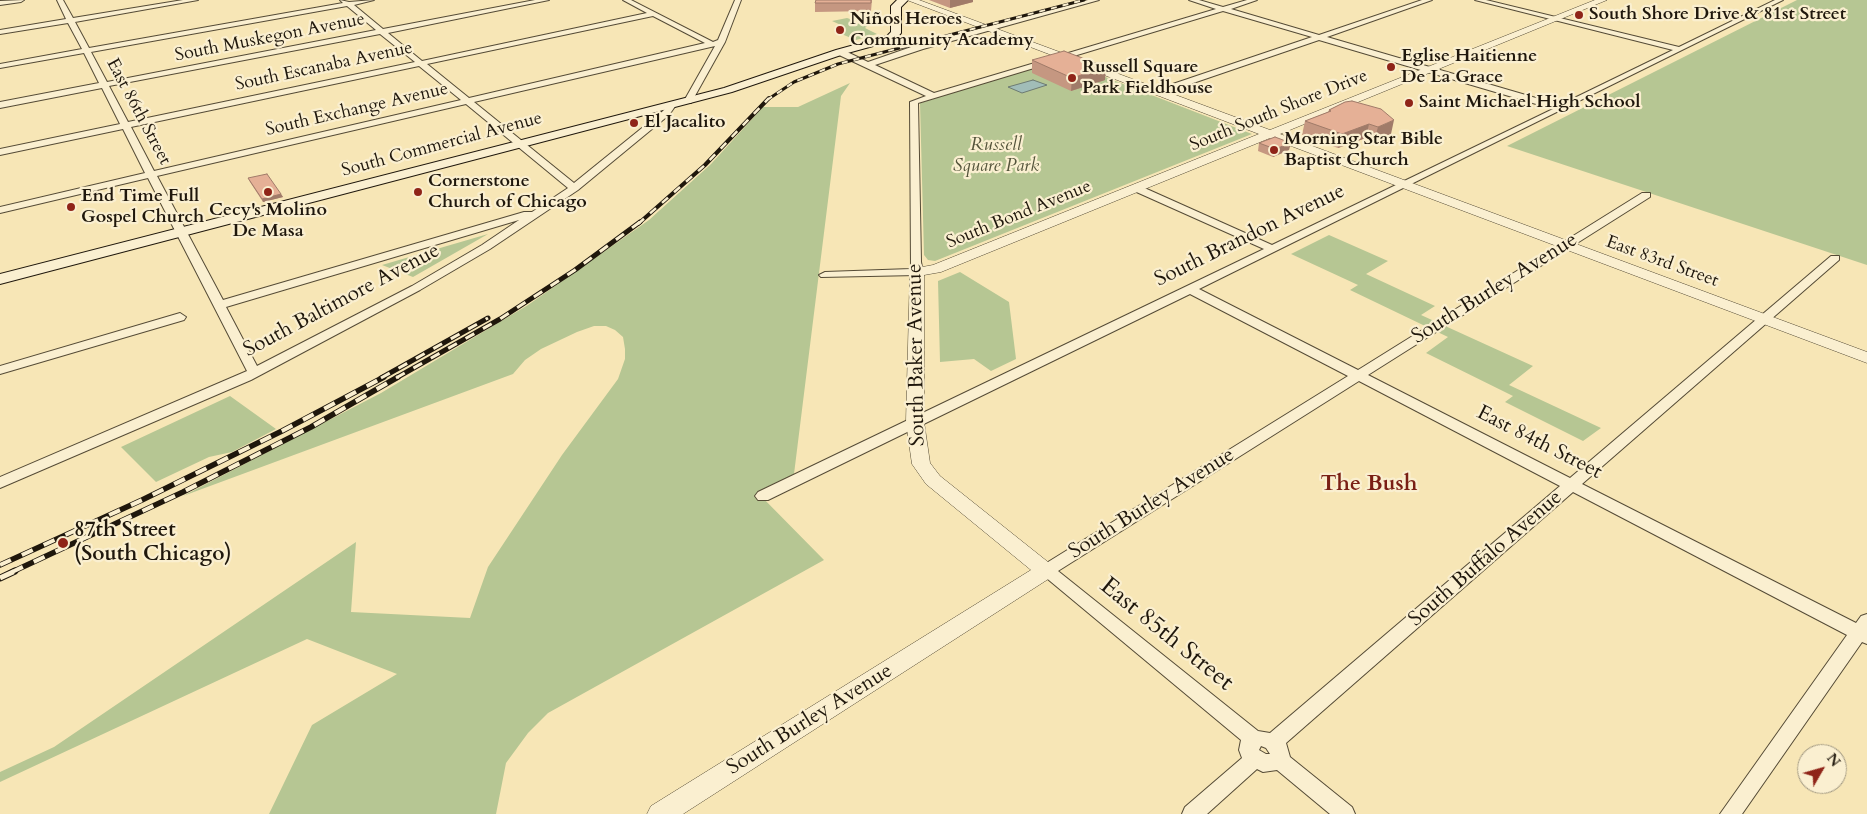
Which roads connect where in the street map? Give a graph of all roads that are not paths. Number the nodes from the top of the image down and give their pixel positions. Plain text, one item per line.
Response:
1 (20, 0) edge
2 (60, 0) edge
3 (195, 0) edge
4 (371, 0) edge
5 (546, 0) edge
6 (626, 0) edge
7 (738, 0) edge
8 (903, 0) edge
9 (911, 0) edge
10 (1096, 0) edge
11 (1192, 0) edge
12 (1254, 0) edge
13 (1429, 0) edge
14 (1478, 0) edge
15 (1603, 0) edge
16 (1760, 0) edge
17 (1777, 1) edge
18 (345, 2) edge
19 (0, 3) edge
20 (1223, 9) junction
21 (654, 14) junction
22 (1556, 19) junction
23 (70, 20) junction
24 (988, 29) junction
25 (0, 32) edge
26 (381, 32) junction
27 (1319, 37) junction
28 (716, 43) junction
29 (1680, 49) junction
30 (86, 51) junction
31 (840, 52) junction
32 (1064, 57) junction
33 (420, 64) junction
34 (0, 66) edge
35 (868, 66) junction
36 (1429, 70) junction
37 (104, 85) junction
38 (1158, 92) junction
39 (933, 96) junction
40 (466, 101) junction
41 (688, 101) junction
42 (0, 105) edge
43 (672, 105) junction
44 (1560, 108) junction
45 (125, 126) junction
46 (1269, 134) junction
47 (520, 144) junction
48 (0, 152) edge
49 (151, 174) junction
50 (1404, 185) junction
51 (574, 188) junction
52 (1136, 188) junction
53 (1646, 195) dead end
54 (0, 210) edge
55 (543, 210) junction
56 (181, 232) junction
57 (1564, 246) junction
58 (1273, 249) junction
59 (1835, 258) dead end
60 (917, 272) junction
61 (825, 275) dead end
62 (0, 280) edge
63 (1190, 289) junction
64 (219, 305) junction
65 (180, 317) dead end
66 (1764, 320) junction
67 (1867, 358) edge
68 (0, 370) edge
69 (250, 375) junction
70 (1358, 375) junction
71 (915, 422) junction
72 (0, 483) edge
73 (1572, 485) junction
74 (763, 496) dead end
75 (1046, 570) junction
76 (1864, 630) edge
77 (1254, 749) junction
78 (1276, 751) junction
79 (660, 814) edge
80 (1192, 814) edge
81 (1345, 814) edge
82 (1730, 814) edge

1 - 19 street
2 - 23 street, East 86th Street
3 - 23 street
4 - 18 street
5 - 26 street, South Muskegon Avenue
6 - 21 street
7 - 28 street
8 - 31 main road, South Commercial Avenue
9 - 24 street, East 83rd Street
10 - 24 street
11 - 20 street
12 - 20 street
13 - 27 street
14 - 22 street
15 - 22 street, South South Shore Drive
16 - 17 street
17 - 29 street, South Brandon Avenue
18 - 26 street
18 - 30 street
20 - 27 street
20 - 32 street
21 - 28 street
21 - 33 street, South Escanaba Avenue
22 - 29 street
22 - 36 street, South South Shore Drive
23 - 25 street
23 - 30 street, East 86th Street
24 - 32 street, East 83rd Street
24 - 35 street
26 - 33 street
26 - 37 street, South Muskegon Avenue
27 - 36 street
27 - 38 street
28 - 40 street, South Exchange Avenue
28 - 41 street
29 - 44 street, South Brandon Avenue
30 - 34 street
30 - 37 street, East 86th Street
31 - 35 street
31 - 41 main road, South Commercial Avenue
32 - 38 street, East 83rd Street
32 - 39 street
33 - 40 street
33 - 45 street, South Escanaba Avenue
35 - 39 street
36 - 44 street
36 - 46 street, South South Shore Drive
37 - 42 street, South Muskegon Avenue
37 - 45 street, East 86th Street
38 - 46 street, East 83rd Street
39 - 60 street, South Baker Avenue
40 - 47 street
40 - 49 street, South Exchange Avenue
41 - 43 main road, South Commercial Avenue
43 - 47 main road, South Commercial Avenue
43 - 51 street, South Baltimore Avenue
44 - 50 street, South Brandon Avenue
45 - 48 street, South Escanaba Avenue
45 - 49 street, East 86th Street
46 - 50 street, East 83rd Street
46 - 52 street, South South Shore Drive
47 - 51 street
47 - 56 main road, South Commercial Avenue
49 - 54 street, South Exchange Avenue
49 - 56 street, East 86th Street
50 - 57 street, East 83rd Street
50 - 58 street, South Brandon Avenue
51 - 55 street, South Baltimore Avenue
52 - 58 street
52 - 60 street, South Bond Avenue
53 - 57 street, South Burley Avenue
55 - 64 street
55 - 69 street, South Baltimore Avenue
56 - 62 main road, South Commercial Avenue
56 - 64 street, East 86th Street
57 - 66 street, East 83rd Street
57 - 70 street, South Burley Avenue
58 - 63 street, South Brandon Avenue
59 - 66 street, South Buffalo Avenue
60 - 61 street, South Bond Avenue
60 - 71 street, South Baker Avenue
63 - 70 street, East 84th Street
63 - 71 street, South Brandon Avenue
64 - 69 street, East 86th Street
65 - 68 street
66 - 67 street, East 83rd Street
66 - 73 street, South Buffalo Avenue
69 - 72 street, South Baltimore Avenue
70 - 73 street, East 84th Street
70 - 75 street, South Burley Avenue
71 - 74 street, South Brandon Avenue
71 - 75 street, South Baker Avenue
73 - 76 street, East 84th Street
73 - 78 street, South Buffalo Avenue
75 - 77 street, East 85th Street
75 - 79 street, South Burley Avenue
76 - 82 street
77 - 78 street
77 - 80 street
78 - 81 street

